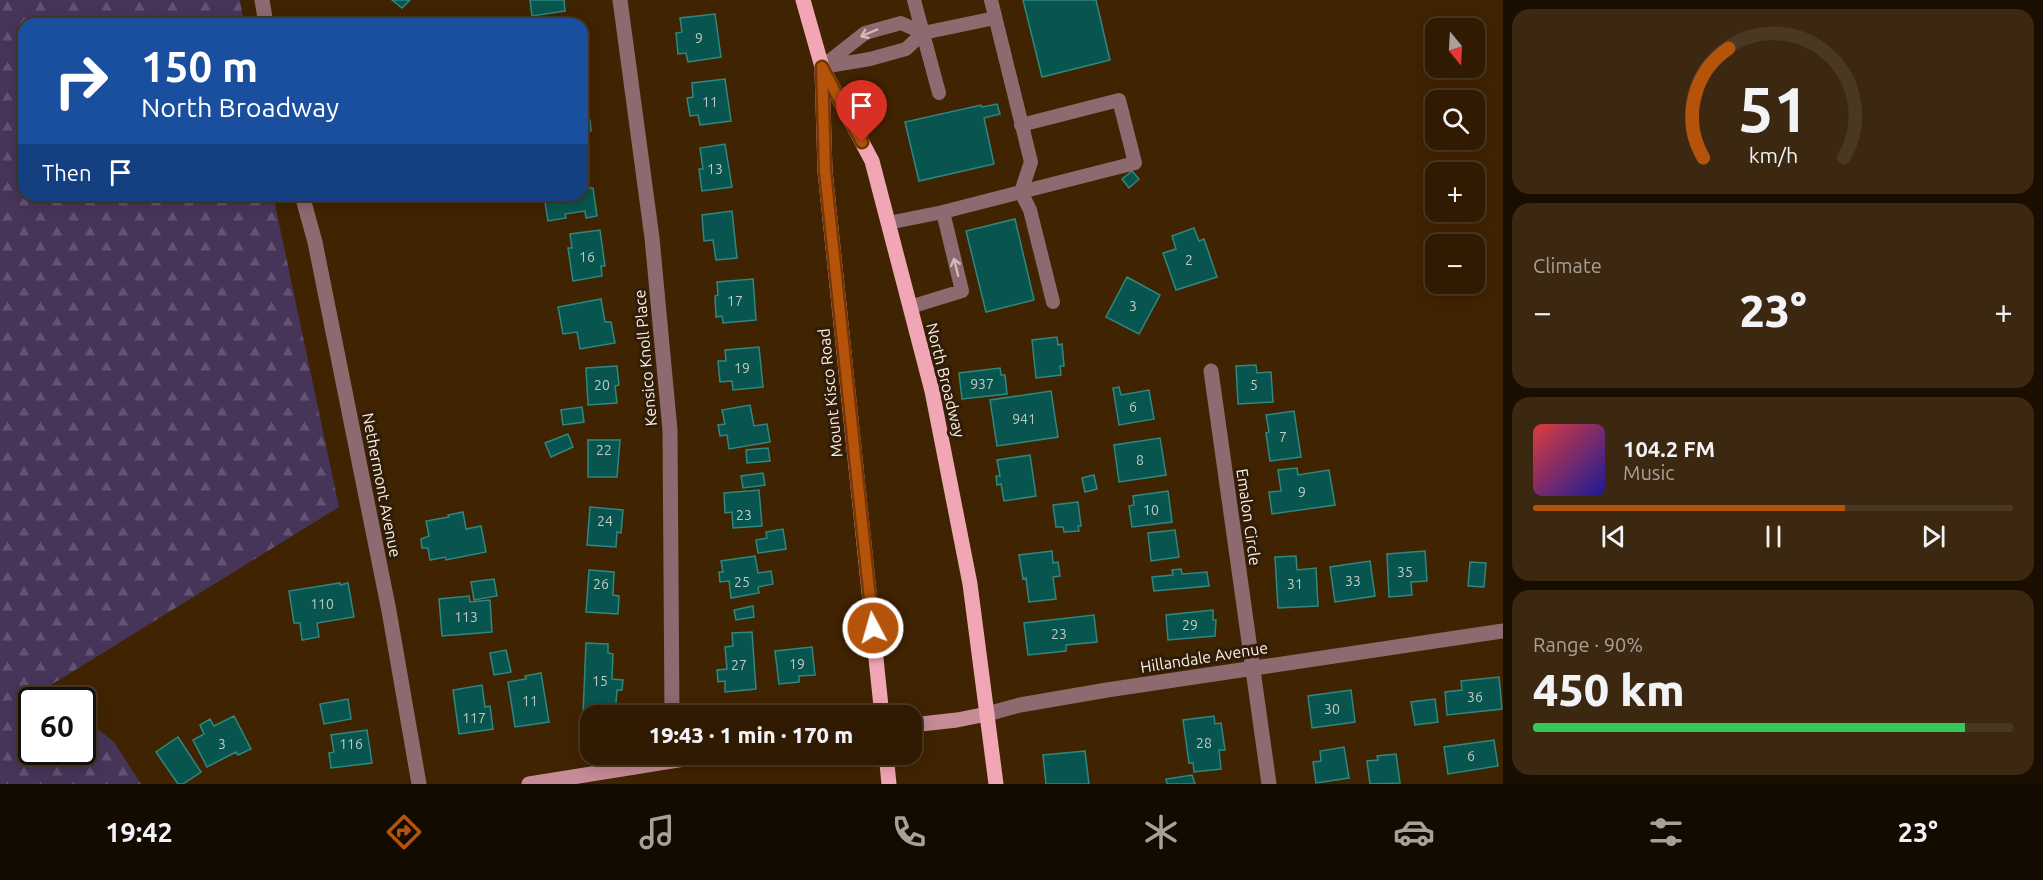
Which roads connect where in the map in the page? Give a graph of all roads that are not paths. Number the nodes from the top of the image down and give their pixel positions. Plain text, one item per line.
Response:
1 (262, 0) edge
2 (620, 0) edge
3 (803, 0) edge
4 (914, 0) edge
5 (991, 0) edge
6 (265, 18) edge
7 (995, 18) junction
8 (923, 33) junction
9 (822, 67) junction
10 (939, 93) dead end
11 (1021, 125) junction
12 (1020, 192) junction
13 (304, 201) edge
14 (943, 213) junction
15 (888, 223) junction
16 (1053, 302) dead end
17 (910, 307) junction
18 (1211, 371) dead end
19 (1503, 631) edge
20 (1252, 667) junction
21 (672, 705) edge
22 (881, 705) edge
23 (987, 714) junction
24 (922, 724) edge
25 (634, 765) edge
26 (887, 765) edge
27 (419, 784) edge
28 (529, 784) edge
29 (889, 784) edge
30 (996, 784) edge
31 (1269, 784) edge

1 - 6 street
2 - 21 street, Kensico Knoll Place
3 - 9 main road, North Broadway
4 - 8 lane
5 - 7 lane
7 - 8 lane
7 - 11 lane
8 - 9 lane
8 -> 9 lane
8 - 10 lane
9 - 15 main road, North Broadway
9 - 22 main road, Mount Kisco Road
11 - 12 lane
11 - 12 lane
12 - 14 lane
12 - 16 lane
13 - 27 street, Nethermont Avenue
14 - 15 lane
17 -> 14 lane
15 - 17 main road, North Broadway
17 - 23 main road, North Broadway
18 - 20 street, Emalon Circle
19 - 20 street, Hillandale Avenue
20 - 23 street, Hillandale Avenue
20 - 31 street, Emalon Circle
23 - 24 street, Hillandale Avenue
23 - 30 main road, North Broadway
25 - 28 street
26 - 29 main road

